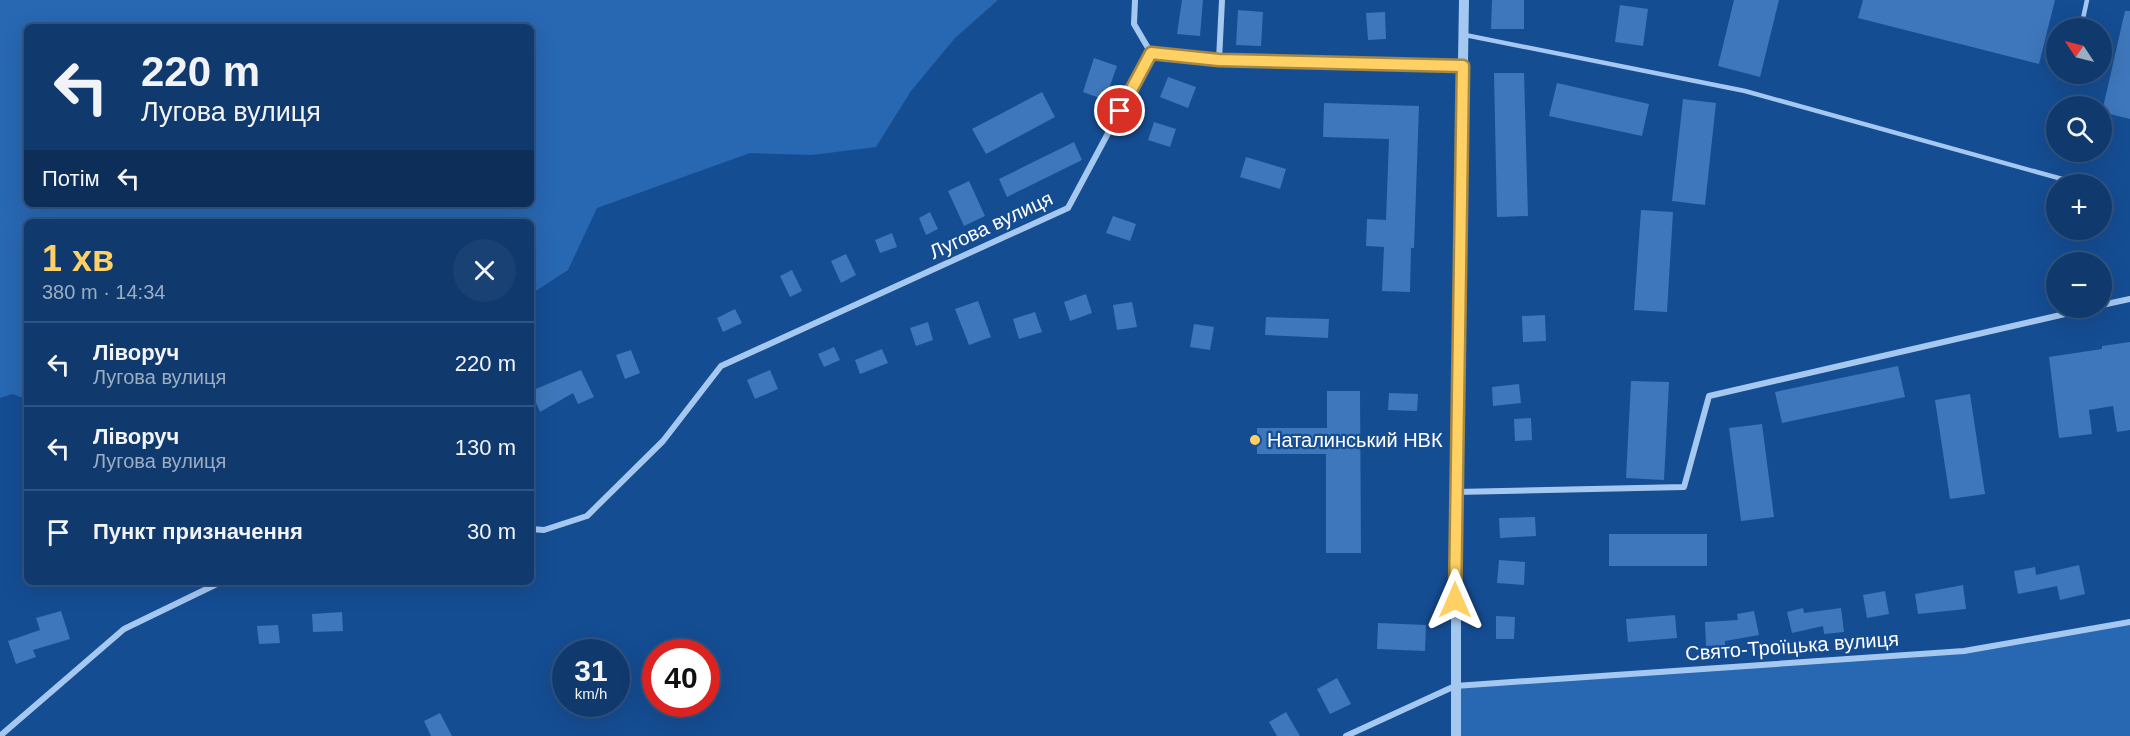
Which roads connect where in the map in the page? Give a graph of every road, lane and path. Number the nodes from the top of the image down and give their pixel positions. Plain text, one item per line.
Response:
1 (1135, 0) edge
2 (1222, 0) edge
3 (1464, 0) edge
4 (2087, 0) edge
5 (2084, 18) edge
6 (1464, 34) junction
7 (1151, 53) junction
8 (1219, 60) junction
9 (1463, 66) junction
10 (2046, 175) edge
11 (2130, 299) edge
12 (2112, 303) edge
13 (2048, 318) edge
14 (1456, 492) junction
15 (534, 529) edge
16 (215, 585) edge
17 (2130, 622) edge
18 (1455, 686) junction
19 (0, 736) edge
20 (1346, 736) edge
21 (1456, 736) edge

1 - 7 street
2 - 8 street
3 - 6 street
4 - 5 lane
6 - 9 street
6 - 10 lane
7 - 8 street
7 - 15 street, Лугова вулиця
8 - 9 street
9 - 14 street
11 - 12 street
13 - 14 street
14 - 18 street
16 - 19 street
17 - 18 street, Свято-Троїцька вулиця
18 - 20 street
18 - 21 street

